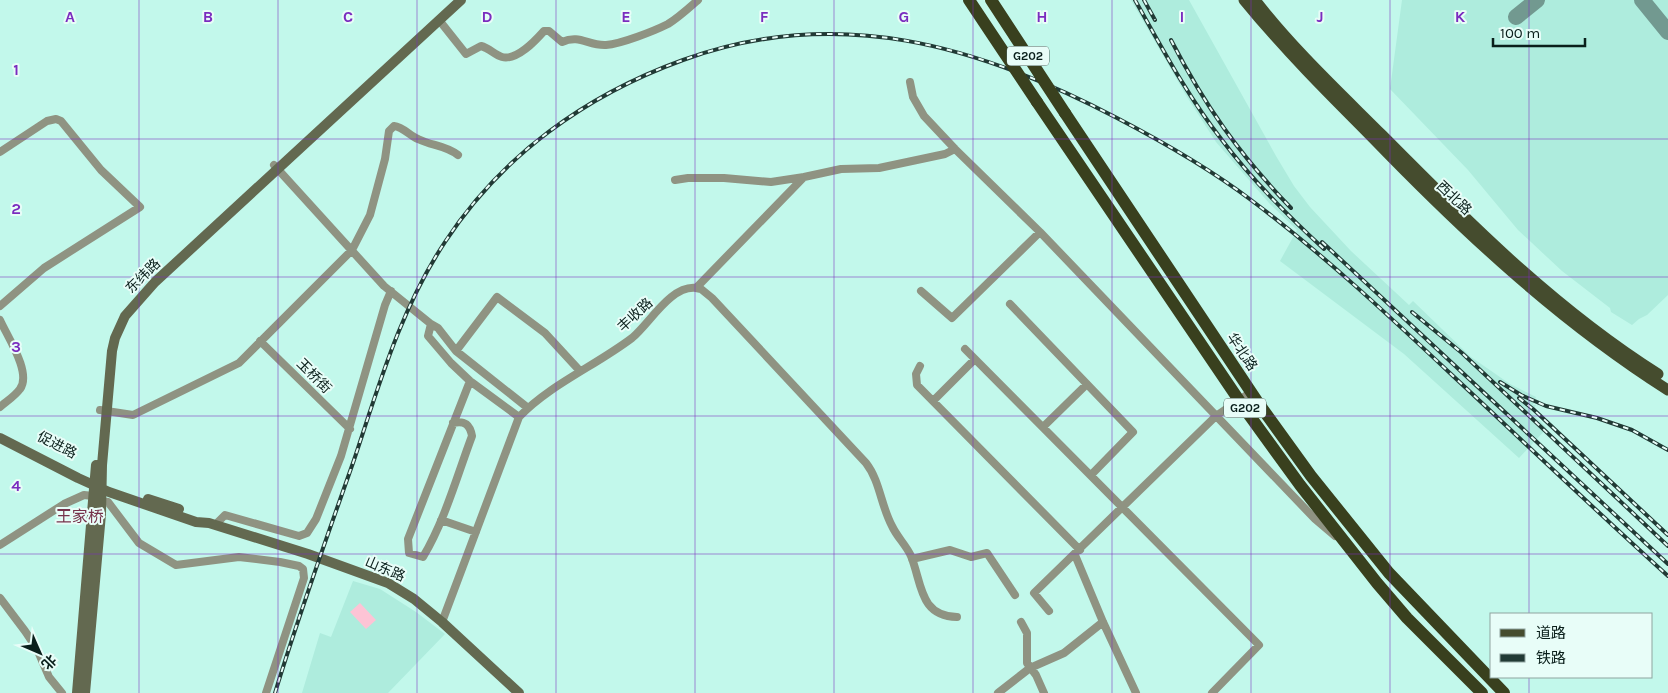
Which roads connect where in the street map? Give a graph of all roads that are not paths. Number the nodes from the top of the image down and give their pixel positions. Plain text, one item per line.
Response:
1 (452, 0) edge
2 (461, 0) edge
3 (698, 0) edge
4 (969, 0) edge
5 (991, 0) edge
6 (1244, 0) edge
7 (1255, 0) edge
8 (439, 20) junction
9 (910, 82) dead end
10 (955, 150) junction
11 (0, 152) edge
12 (458, 155) dead end
13 (276, 167) junction
14 (804, 176) junction
15 (675, 180) dead end
16 (1040, 232) junction
17 (352, 250) junction
18 (696, 288) junction
19 (391, 291) junction
20 (921, 291) dead end
21 (1010, 304) dead end
22 (0, 306) edge
23 (0, 320) edge
24 (431, 324) junction
25 (260, 341) junction
26 (965, 349) dead end
27 (456, 351) junction
28 (975, 359) junction
29 (920, 366) dead end
30 (580, 372) junction
31 (470, 381) junction
32 (1668, 381) edge
33 (1087, 384) junction
34 (1668, 390) edge
35 (1251, 392) junction
36 (1240, 400) junction
37 (933, 401) junction
38 (0, 407) edge
39 (528, 408) junction
40 (103, 411) junction
41 (1216, 416) junction
42 (519, 417) junction
43 (453, 423) junction
44 (1043, 427) junction
45 (350, 429) junction
46 (0, 431) edge
47 (0, 438) edge
48 (1091, 475) junction
49 (97, 488) junction
50 (1123, 507) junction
51 (441, 520) junction
52 (212, 524) junction
53 (476, 532) junction
54 (0, 545) edge
55 (1347, 545) junction
56 (1078, 552) junction
57 (912, 559) junction
58 (1015, 594) dead end
59 (0, 598) edge
60 (1049, 611) dead end
61 (957, 617) dead end
62 (442, 622) junction
63 (1021, 622) dead end
64 (1103, 622) junction
65 (1030, 668) junction
66 (62, 693) edge
67 (77, 693) edge
68 (85, 693) edge
69 (266, 693) edge
70 (519, 693) edge
71 (998, 693) edge
72 (1044, 693) edge
73 (1136, 693) edge
74 (1212, 693) edge
75 (1482, 693) edge
76 (1504, 693) edge

1 - 13 main road, 东纬路
2 - 8 main road, 东纬路
3 - 8 street
4 - 36 highway, G202, bridge
5 - 35 highway, 华北路 / G202, bridge
6 - 34 main road, 西北路
7 - 32 main road, 西北路
8 - 13 main road, 东纬路
9 - 10 street
10 - 14 street
10 - 16 street
11 - 22 street
12 - 17 street
13 - 17 street
13 - 40 main road, 东纬路
14 - 15 street
14 - 18 street, 丰收路
16 - 20 street
16 - 41 street
17 - 19 street
17 - 25 street
18 - 30 street, 丰收路
18 - 57 street
19 - 24 street
19 - 45 street
21 - 33 street
23 - 38 street
24 - 27 street
24 - 31 street
25 - 40 street
25 - 45 street, 玉桥街
26 - 28 street
27 - 30 street
27 - 39 street
28 - 37 street
28 - 44 street
29 - 37 street
30 - 39 street, 丰收路
31 - 42 street
31 - 43 street
33 - 44 street
33 - 48 street
35 - 36 street
35 - 76 highway, 华北路 / G202
36 - 41 street
36 - 55 highway, G202
37 - 56 street
39 - 42 street, 丰收路
40 - 49 main road, 东纬路
41 - 50 street
41 - 55 street
42 - 53 street, 丰收路
43 - 51 street
43 - 51 street
44 - 48 street
45 - 52 street
46 - 49 main road, 促进路
47 - 49 main road, 促进路
48 - 50 street
49 - 52 main road, 山东路
49 - 54 street
49 - 67 main road, 东纬路
49 - 68 main road, 东纬路
49 - 69 street
50 - 56 street
50 - 74 street
51 - 53 street
52 - 62 main road, 山东路
53 - 62 street, 丰收路
55 - 75 highway, G202
56 - 60 street
56 - 64 street
57 - 58 street
57 - 61 street
59 - 66 street
62 - 70 main road, 山东路
63 - 65 street
64 - 65 street
64 - 73 street
65 - 71 street
65 - 72 street

